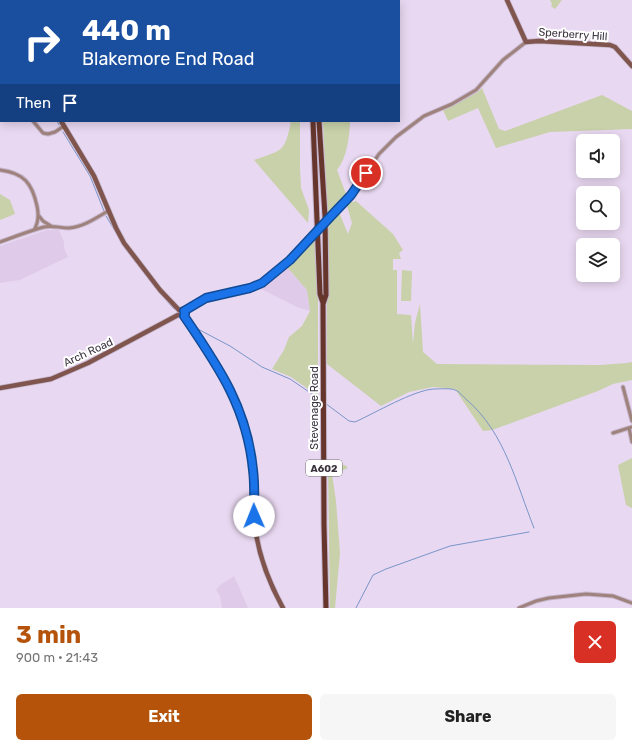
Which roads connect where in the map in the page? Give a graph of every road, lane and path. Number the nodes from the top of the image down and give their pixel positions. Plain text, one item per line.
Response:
1 (508, 0) edge
2 (526, 42) junction
3 (632, 66) edge
4 (34, 122) edge
5 (62, 122) edge
6 (313, 122) edge
7 (320, 122) edge
8 (64, 126) junction
9 (0, 170) edge
10 (108, 211) junction
11 (39, 216) junction
12 (51, 226) junction
13 (34, 230) junction
14 (0, 242) edge
15 (323, 304) junction
16 (181, 313) junction
17 (623, 387) dead end
18 (0, 388) edge
19 (632, 421) edge
20 (631, 427) edge
21 (613, 432) dead end
22 (632, 442) edge
23 (632, 603) edge
24 (283, 608) edge
25 (326, 608) edge
26 (519, 608) edge

1 - 2 street, Sperberry Hill
2 - 3 street, Sperberry Hill
2 - 16 street, bridge
4 - 8 street
5 - 8 street
6 - 15 main road, A602
7 - 15 main road, A602
8 - 10 street
9 - 11 street
10 - 12 street
10 - 16 street
11 - 12 street
11 - 13 street
12 - 13 street
13 - 14 street
15 - 25 main road, Stevenage Road / A602
16 - 18 street, Arch Road
16 - 24 street
17 - 19 street
20 - 21 street
20 - 22 street
23 - 26 street

